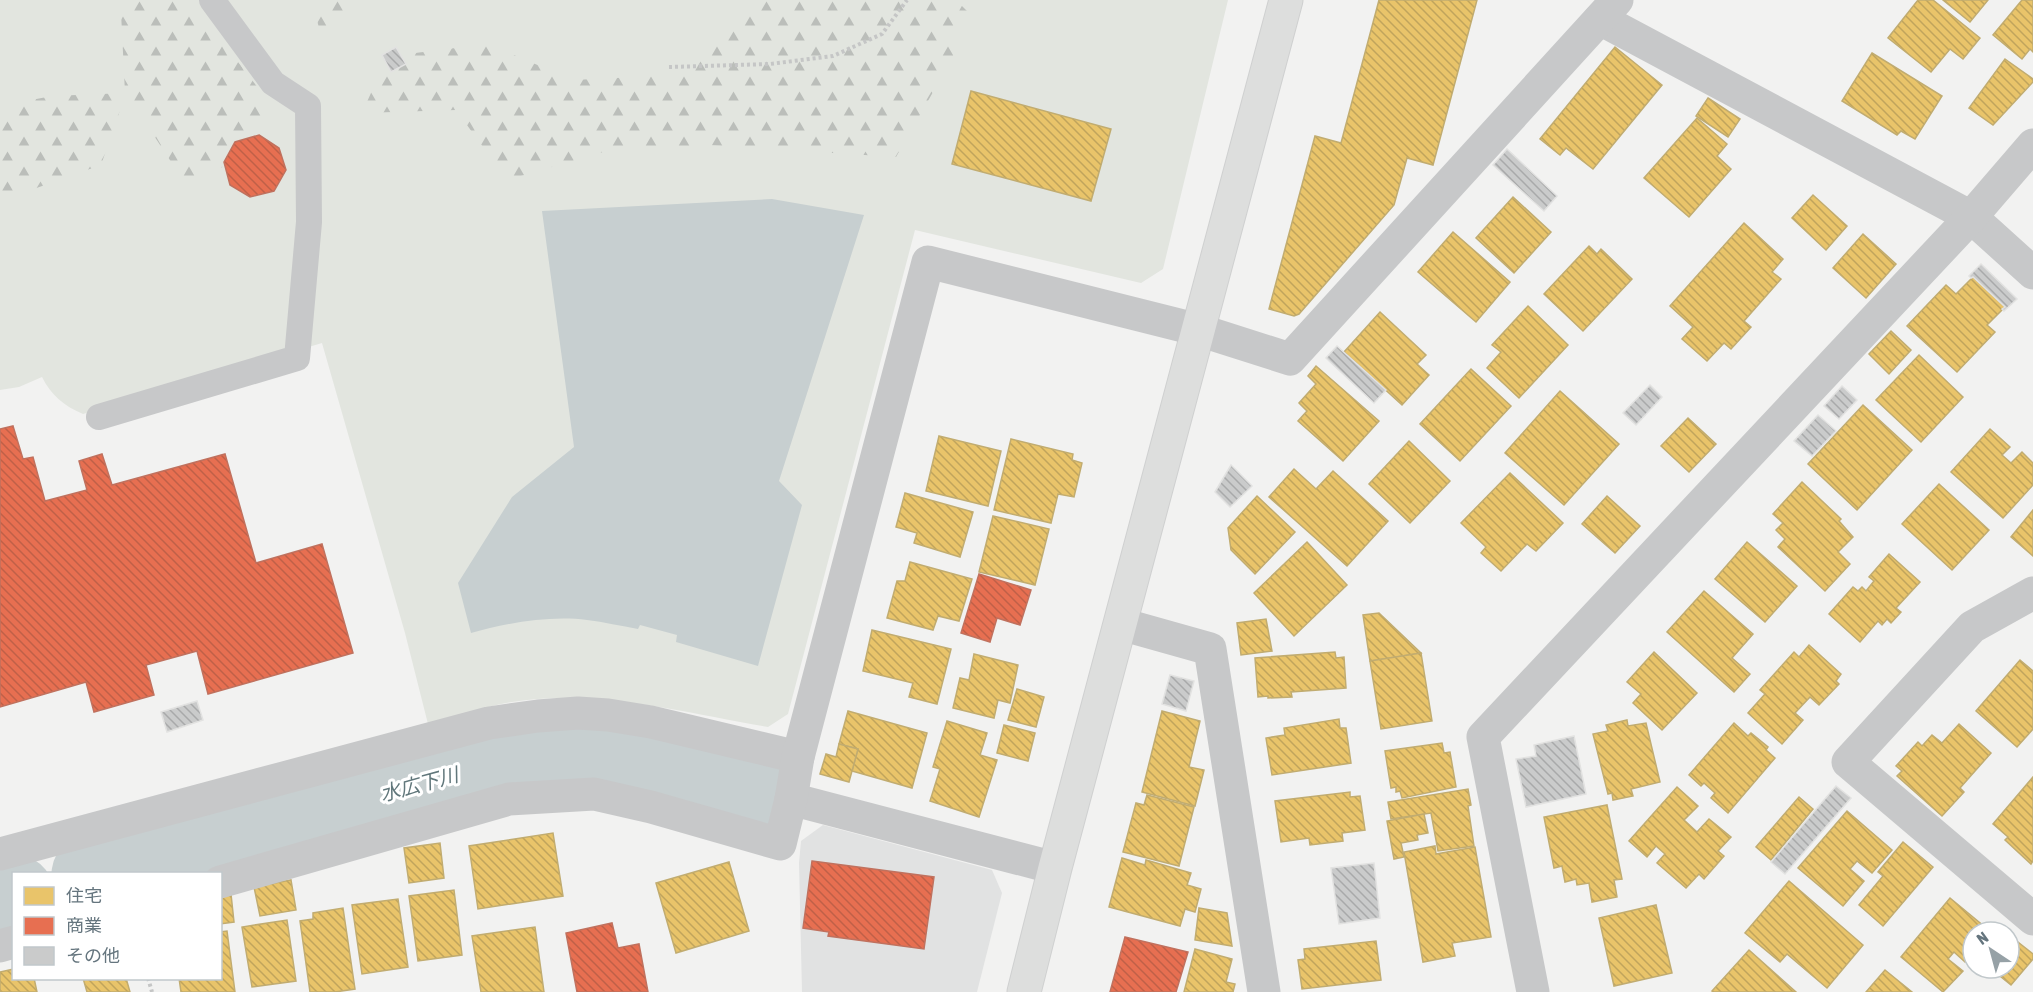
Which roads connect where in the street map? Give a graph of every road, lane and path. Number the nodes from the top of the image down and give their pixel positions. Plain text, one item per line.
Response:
1 (212, 0) edge
2 (907, 0) edge
3 (1286, 0) edge
4 (1608, 10) edge
5 (669, 67) dead end
6 (2033, 145) edge
7 (1971, 217) junction
8 (2033, 273) edge
9 (1199, 330) junction
10 (99, 417) dead end
11 (2033, 593) edge
12 (1121, 624) junction
13 (798, 757) junction
14 (791, 799) junction
15 (0, 854) edge
16 (1055, 868) junction
17 (222, 881) edge
18 (2033, 919) edge
19 (1024, 992) edge
20 (1264, 992) edge
21 (1533, 992) edge

1 - 10 lane
2 - 5 path
3 - 9 street
4 - 7 street
4 - 9 street
6 - 7 street
7 - 8 street
7 - 21 street
9 - 12 street
9 - 13 street
11 - 18 street
12 - 16 street
12 - 20 street
13 - 14 street
13 - 15 street
14 - 16 street
14 - 17 street
16 - 19 street

